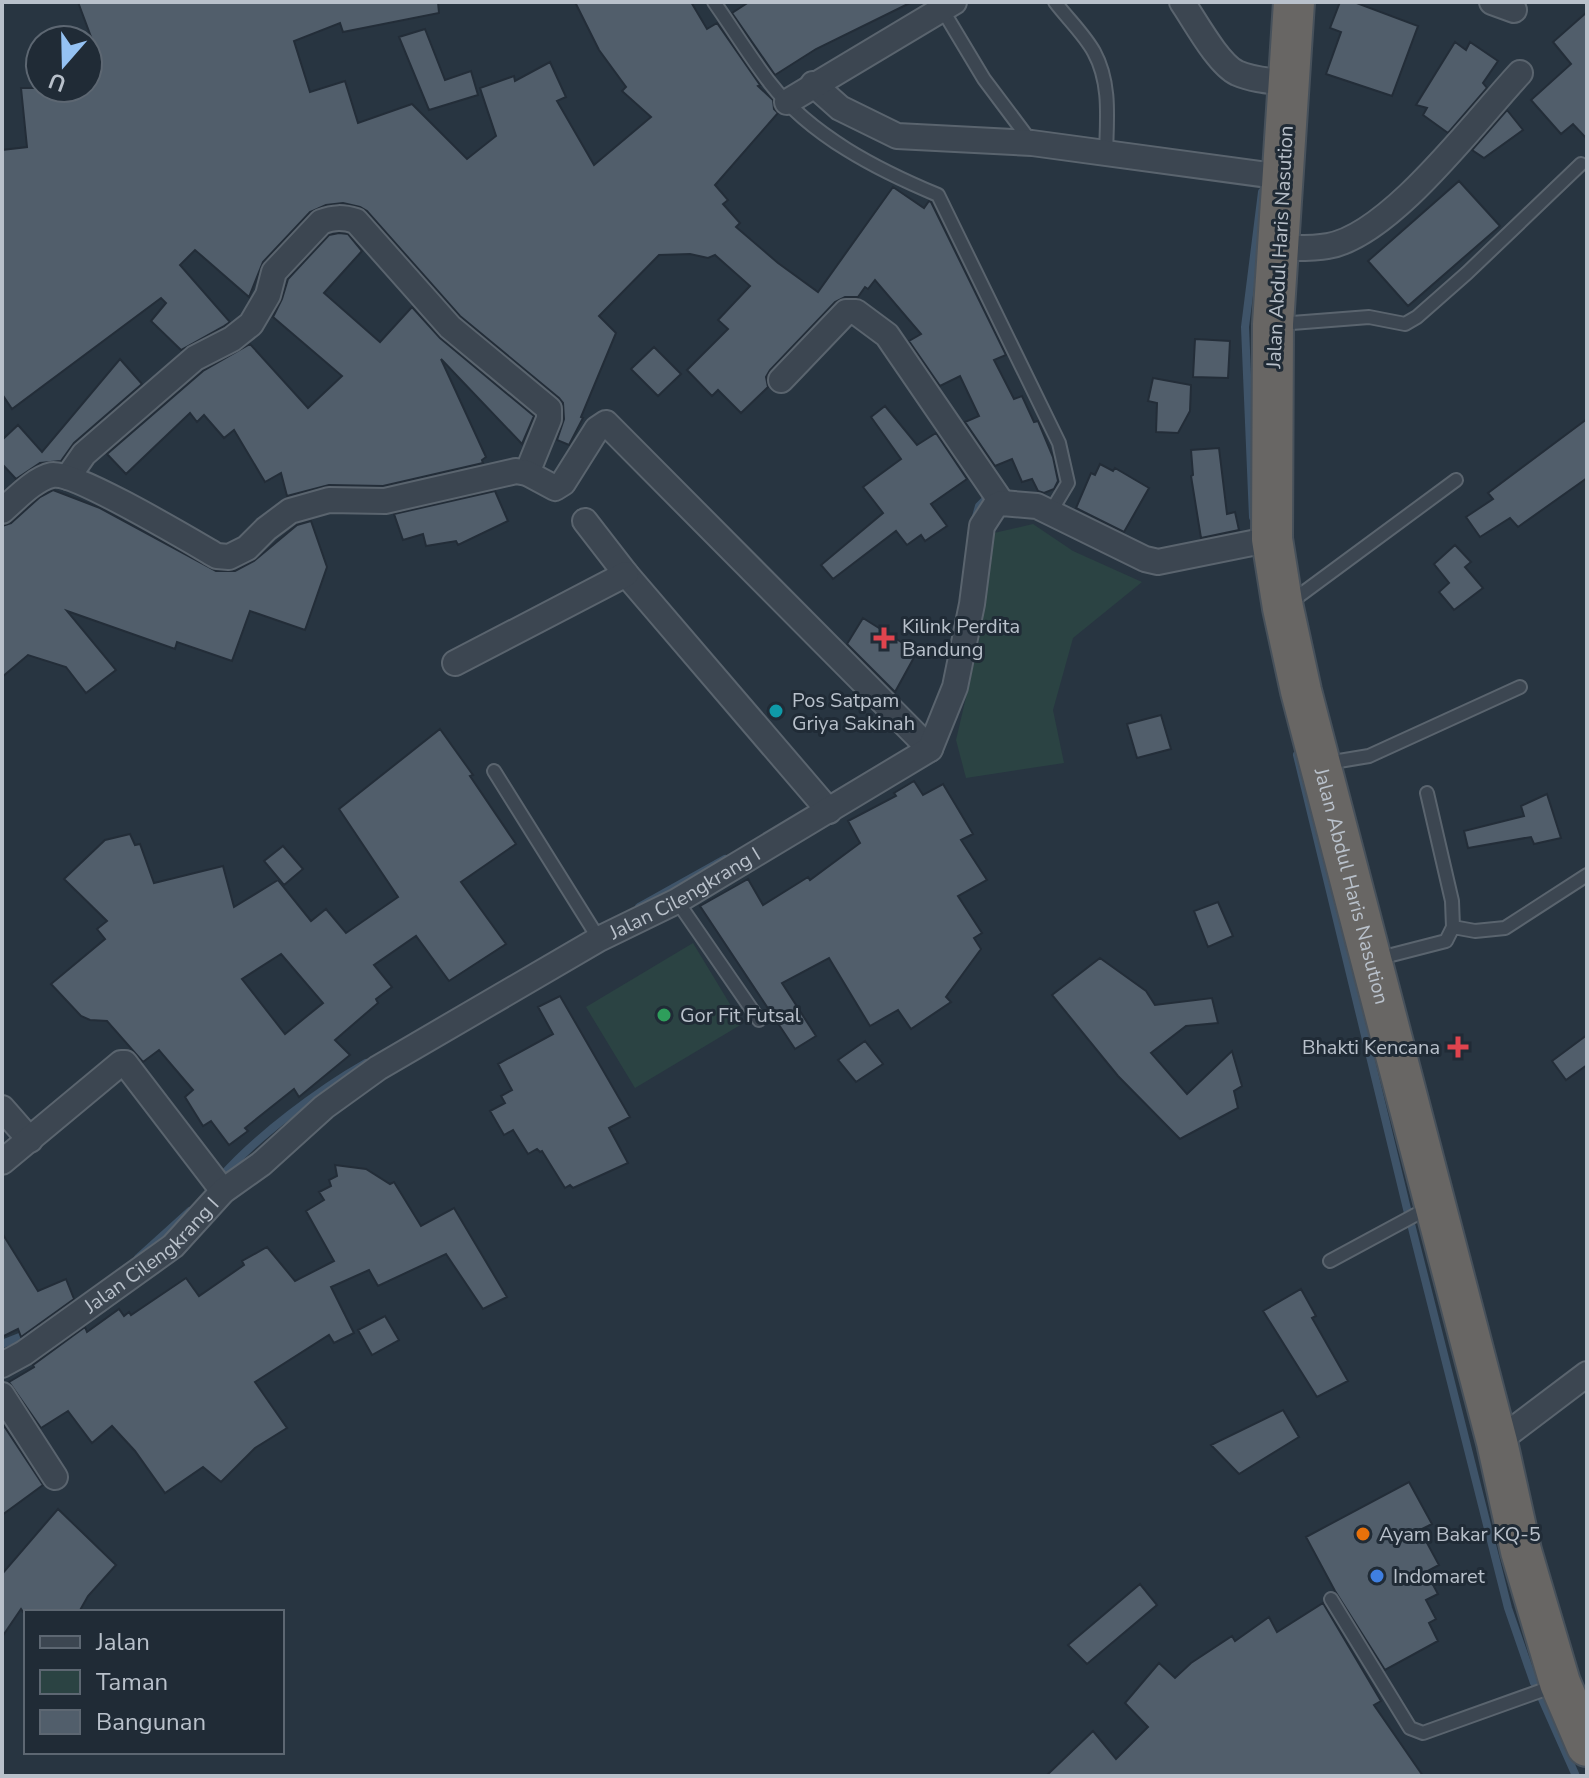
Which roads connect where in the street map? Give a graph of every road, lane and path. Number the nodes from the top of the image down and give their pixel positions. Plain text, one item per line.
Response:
1 (714, 2) edge
2 (1055, 2) edge
3 (1182, 2) edge
4 (1294, 2) edge
5 (948, 6) edge
6 (1520, 73) dead end
7 (1288, 83) junction
8 (813, 84) junction
9 (787, 102) junction
10 (1032, 143) junction
11 (1106, 153) junction
12 (1581, 164) dead end
13 (1283, 177) junction
14 (1278, 248) junction
15 (1273, 324) junction
16 (781, 380) dead end
17 (527, 473) junction
18 (68, 477) junction
19 (1456, 480) dead end
20 (6, 500) edge
21 (1002, 503) junction
22 (1050, 513) junction
23 (585, 521) dead end
24 (1272, 539) junction
25 (626, 574) junction
26 (1283, 608) junction
27 (455, 663) dead end
28 (1520, 687) dead end
29 (930, 749) junction
30 (1320, 764) junction
31 (494, 771) dead end
32 (1427, 793) dead end
33 (829, 811) junction
34 (1587, 875) edge
35 (677, 901) junction
36 (1453, 927) junction
37 (599, 939) junction
38 (1372, 959) junction
39 (759, 1020) dead end
40 (2, 1108) edge
41 (30, 1140) junction
42 (2, 1162) edge
43 (223, 1191) junction
44 (1437, 1204) junction
45 (1330, 1261) dead end
46 (2, 1365) edge
47 (1587, 1374) edge
48 (2, 1395) edge
49 (1497, 1442) junction
50 (55, 1477) dead end
51 (1331, 1599) dead end
52 (1560, 1683) junction
53 (1586, 1743) edge

1 - 9 lane
2 - 11 lane
3 - 7 street
4 - 7 highway, Jalan Abdul Haris Nasution
5 - 8 street
5 - 10 lane
6 - 14 street
7 - 13 highway, Jalan Abdul Haris Nasution
8 - 9 street
8 - 10 street
9 - 22 lane
10 - 11 street
11 - 13 street
12 - 15 lane
13 - 14 highway, Jalan Abdul Haris Nasution
14 - 15 highway, Jalan Abdul Haris Nasution
15 - 24 highway, Jalan Abdul Haris Nasution
16 - 21 street
17 - 18 street
17 - 18 street
17 - 29 street
18 - 20 street
19 - 26 lane
21 - 22 street
21 - 29 street
22 - 24 street
23 - 25 street
24 - 26 highway, Jalan Abdul Haris Nasution
25 - 27 street
25 - 33 street
26 - 30 highway, Jalan Abdul Haris Nasution
28 - 30 lane
29 - 33 street, Jalan Cilengkrang I
30 - 38 highway, Jalan Abdul Haris Nasution
31 - 37 lane
32 - 36 lane
33 - 35 street, Jalan Cilengkrang I
34 - 36 lane
35 - 37 street, Jalan Cilengkrang I
35 - 39 lane
36 - 38 lane
37 - 43 street, Jalan Cilengkrang I
38 - 44 highway, Jalan Abdul Haris Nasution
40 - 41 street
41 - 42 street
41 - 43 street
43 - 46 street, Jalan Cilengkrang I
44 - 45 lane
44 - 49 highway, Jalan Abdul Haris Nasution
47 - 49 street
48 - 50 street
49 - 52 highway, Jalan Abdul Haris Nasution
51 - 52 lane
52 - 53 highway, Jalan Abdul Haris Nasution

